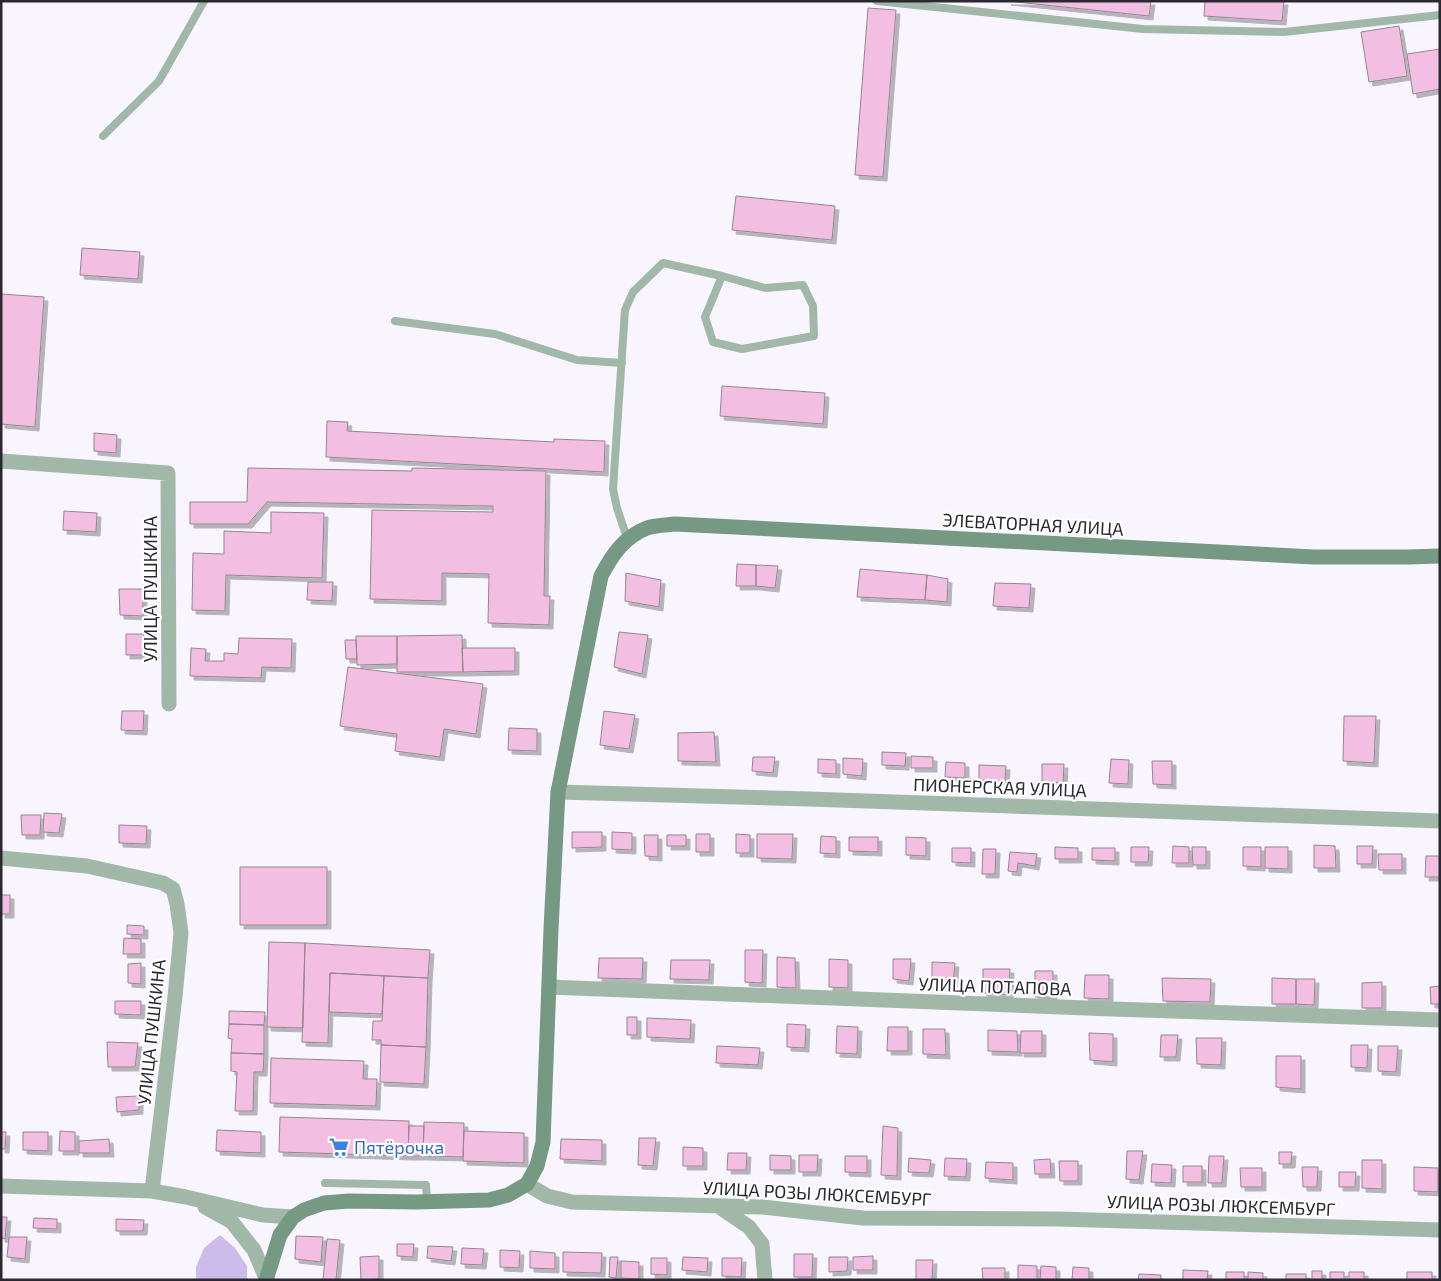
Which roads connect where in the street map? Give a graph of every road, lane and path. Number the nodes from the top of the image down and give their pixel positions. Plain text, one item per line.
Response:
1 (204, 1) edge
2 (877, 1) edge
3 (1440, 15) edge
4 (104, 136) dead end
5 (722, 276) junction
6 (395, 321) dead end
7 (622, 363) junction
8 (1, 461) edge
9 (627, 538) junction
10 (1440, 556) edge
11 (169, 704) dead end
12 (558, 792) junction
13 (1440, 821) edge
14 (1, 858) edge
15 (549, 987) junction
16 (1440, 1020) edge
17 (325, 1183) dead end
18 (527, 1184) junction
19 (1, 1186) edge
20 (152, 1191) junction
21 (186, 1197) junction
22 (426, 1201) junction
23 (718, 1206) junction
24 (293, 1217) junction
25 (1440, 1230) edge
26 (266, 1279) edge
27 (764, 1280) edge

1 - 4 lane
2 - 3 lane
5 - 5 lane
5 - 7 lane
6 - 7 lane
7 - 9 lane
8 - 11 street, УЛИЦА ПУШКИНА
9 - 10 main road, ЭЛЕВАТОРНАЯ УЛИЦА
9 - 12 main road
12 - 13 street, ПИОНЕРСКАЯ УЛИЦА
12 - 15 main road
14 - 20 street, УЛИЦА ПУШКИНА
15 - 16 street, УЛИЦА ПОТАПОВА
15 - 18 main road
17 - 22 lane
18 - 22 main road
18 - 23 street, УЛИЦА РОЗЫ ЛЮКСЕМБУРГ
19 - 20 street
20 - 21 street
21 - 24 street
21 - 26 street
22 - 24 main road
23 - 25 street, УЛИЦА РОЗЫ ЛЮКСЕМБУРГ
23 - 27 street
24 - 26 main road

